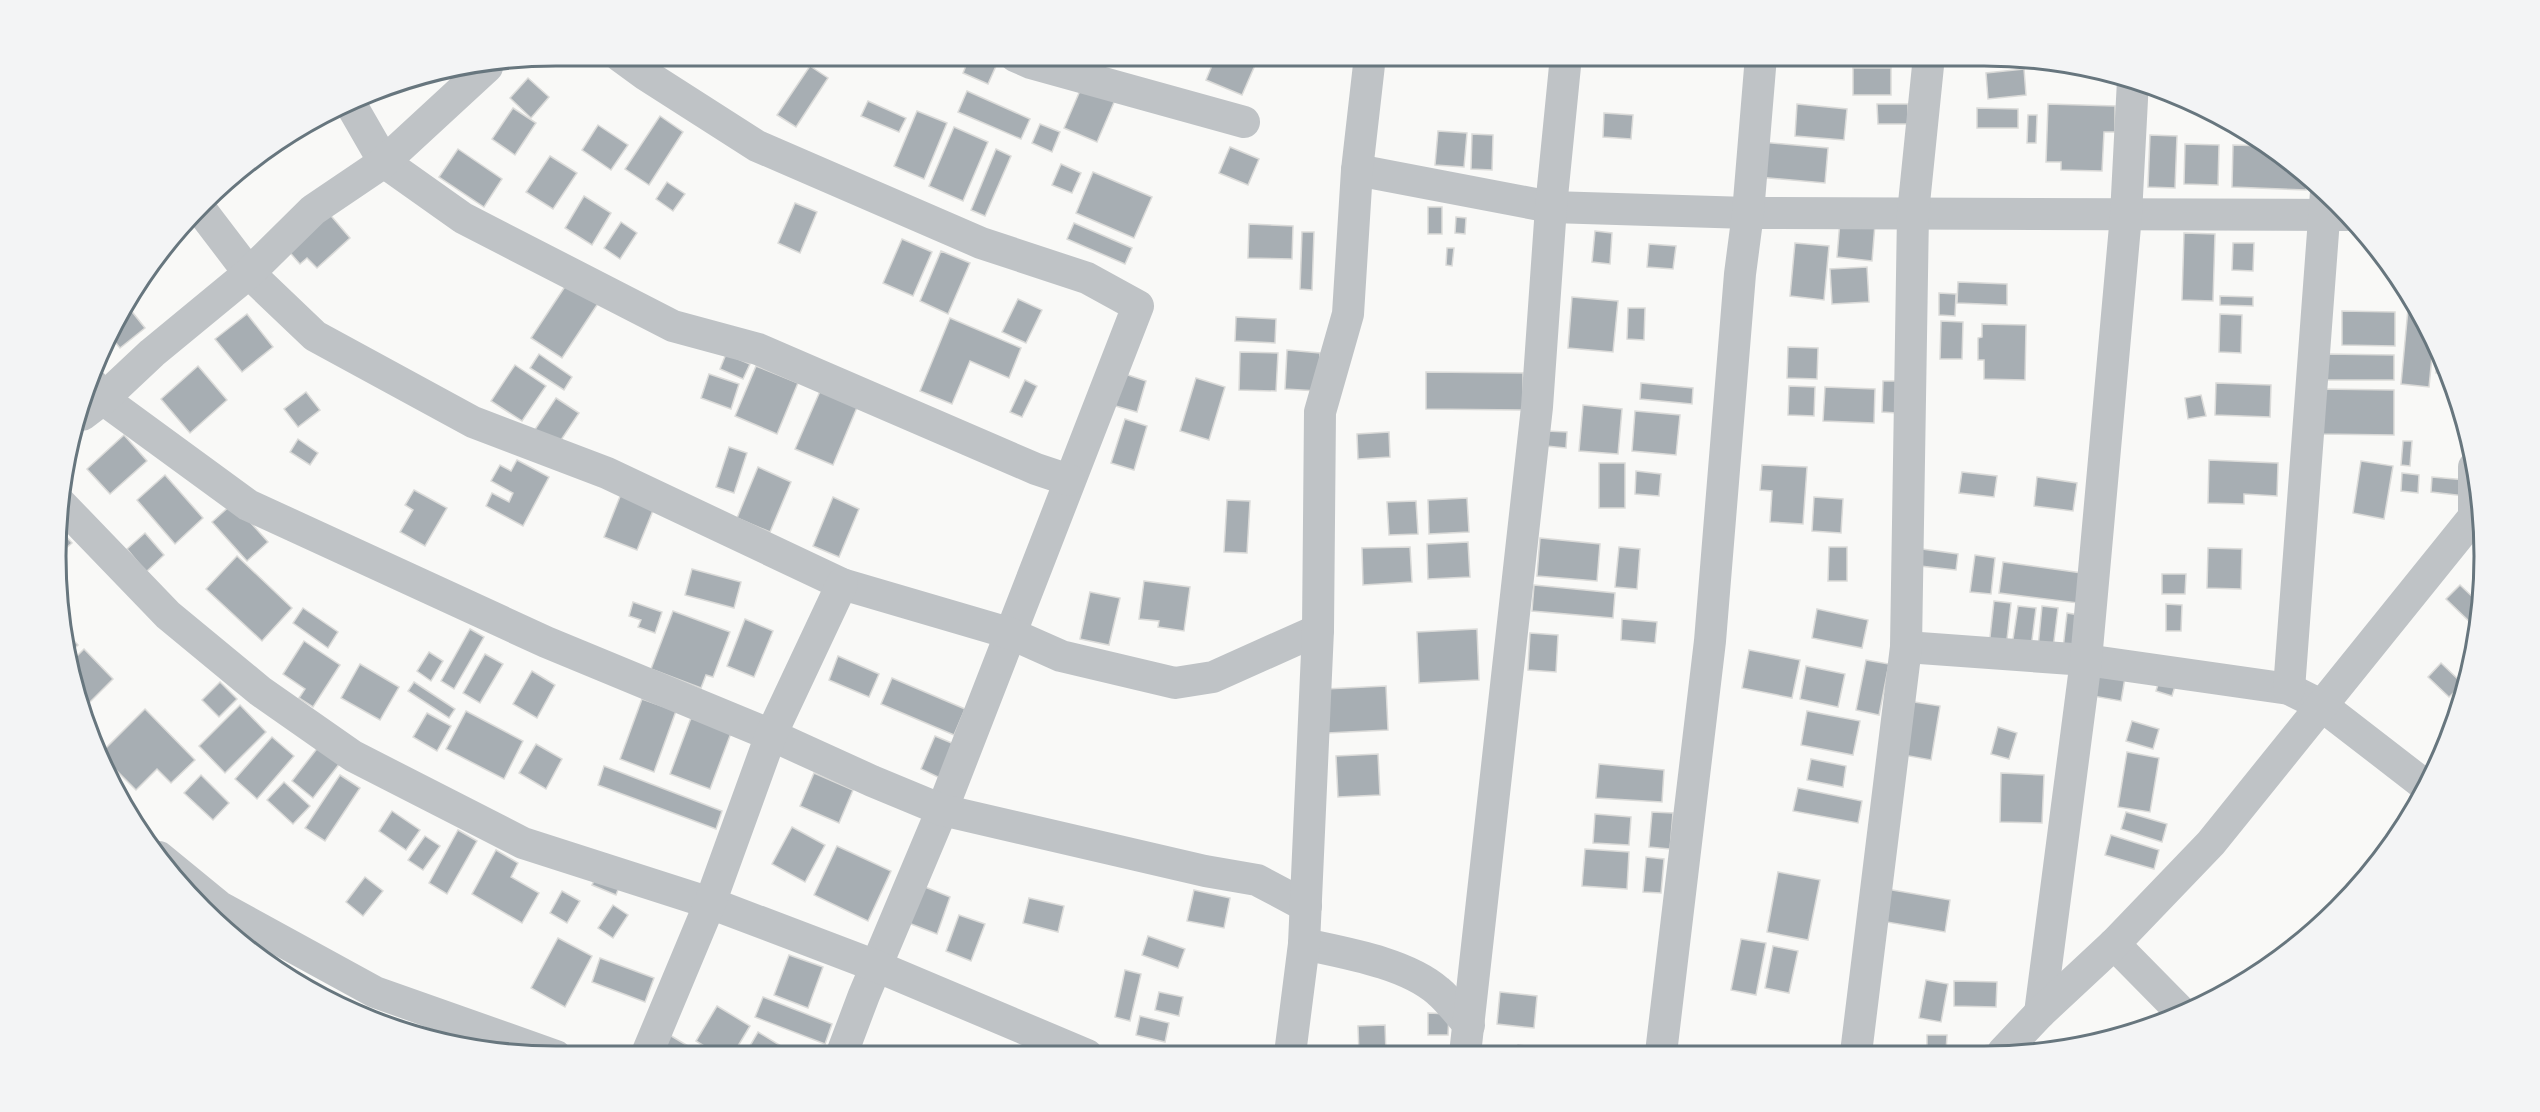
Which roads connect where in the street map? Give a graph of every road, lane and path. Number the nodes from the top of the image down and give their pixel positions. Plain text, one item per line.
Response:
1 (634, 66) edge
2 (1042, 66) edge
3 (1369, 66) edge
4 (1565, 66) edge
5 (1760, 66) edge
6 (1928, 66) edge
7 (482, 72) edge
8 (2133, 89) edge
9 (354, 110) edge
10 (1244, 122) dead end
11 (384, 162) junction
12 (1357, 170) junction
13 (1551, 207) junction
14 (2328, 208) edge
15 (1748, 213) junction
16 (1913, 213) junction
17 (2333, 213) edge
18 (205, 215) edge
19 (2126, 215) junction
20 (249, 273) junction
21 (92, 400) edge
22 (1069, 480) junction
23 (68, 511) edge
24 (2472, 518) edge
25 (842, 584) junction
26 (1318, 630) junction
27 (1009, 633) junction
28 (1906, 647) junction
29 (2086, 660) junction
30 (2289, 689) junction
31 (2321, 705) junction
32 (771, 735) junction
33 (2419, 781) edge
34 (942, 810) junction
35 (710, 903) junction
36 (1305, 906) junction
37 (225, 916) edge
38 (1304, 944) junction
39 (2114, 944) junction
40 (876, 966) junction
41 (365, 1000) edge
42 (2176, 1007) edge
43 (2040, 1013) junction
44 (1467, 1040) edge
45 (516, 1044) edge
46 (2009, 1045) edge
47 (650, 1046) edge
48 (845, 1046) edge
49 (1066, 1046) edge
50 (1291, 1046) edge
51 (1662, 1046) edge
52 (1857, 1046) edge

1 - 22 street
2 - 10 street
3 - 12 street
4 - 13 street
5 - 15 street
6 - 16 street
7 - 11 street
8 - 19 street
9 - 11 street
11 - 20 street
11 - 22 street
12 - 13 street
12 - 26 street
13 - 15 street
13 - 44 street
14 - 19 street
15 - 16 street
15 - 51 street
16 - 19 street
16 - 28 street
17 - 30 street
18 - 20 street
19 - 29 street
20 - 21 street
20 - 25 street
21 - 32 street
22 - 27 street
23 - 35 street
24 - 31 street
25 - 27 street
25 - 32 street
26 - 27 street
26 - 36 street
27 - 34 street
28 - 29 street
28 - 52 street
29 - 30 street
29 - 43 street
30 - 31 street
31 - 33 street
31 - 39 street
32 - 34 street
32 - 35 street
34 - 36 street
34 - 40 street
35 - 40 street
35 - 47 street
36 - 38 street
37 - 41 street
38 - 44 street
38 - 50 street
39 - 42 street
39 - 43 street
40 - 48 street
40 - 49 street
41 - 45 street
43 - 46 street

